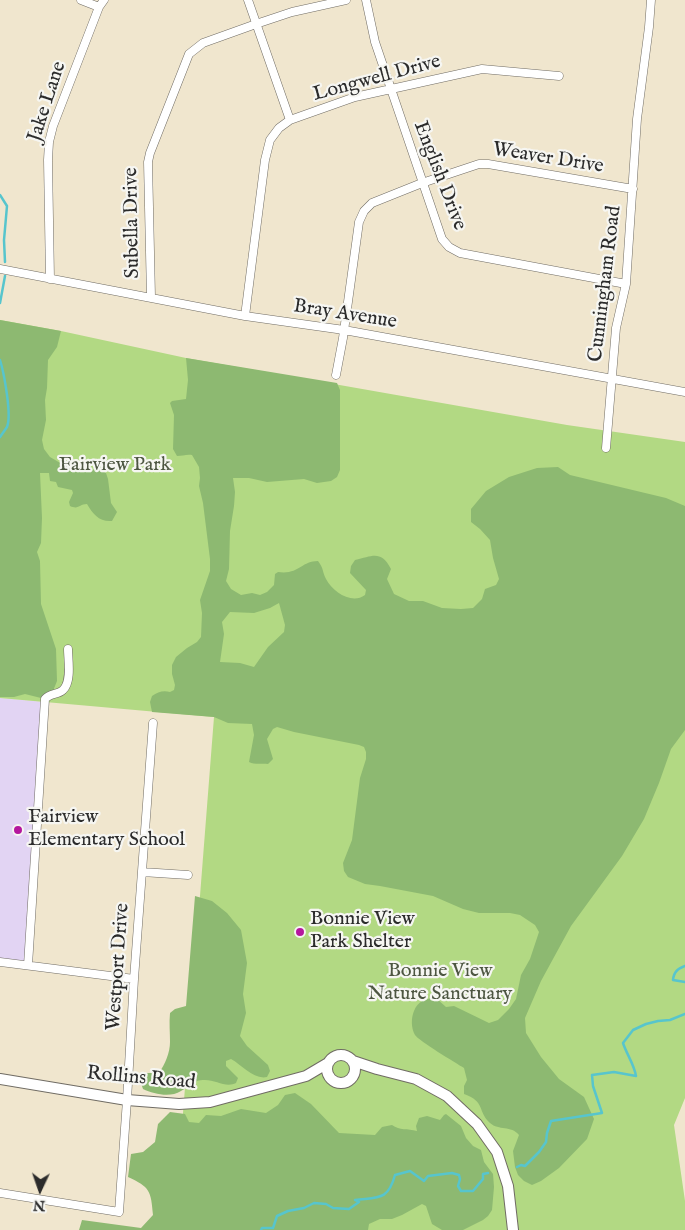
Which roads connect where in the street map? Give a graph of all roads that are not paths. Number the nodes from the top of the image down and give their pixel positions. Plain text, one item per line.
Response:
1 (81, 0) edge
2 (104, 0) edge
3 (248, 0) edge
4 (346, 0) edge
5 (366, 0) edge
6 (651, 0) edge
7 (99, 7) junction
8 (256, 24) junction
9 (558, 76) dead end
10 (390, 89) junction
11 (290, 120) junction
12 (422, 183) junction
13 (633, 190) junction
14 (0, 269) edge
15 (50, 279) junction
16 (626, 284) junction
17 (151, 297) junction
18 (245, 316) junction
19 (344, 330) junction
20 (336, 375) dead end
21 (612, 379) junction
22 (685, 392) edge
23 (606, 448) dead end
24 (68, 649) dead end
25 (153, 723) dead end
26 (142, 872) junction
27 (188, 875) dead end
28 (0, 962) edge
29 (28, 965) junction
30 (134, 979) junction
31 (353, 1061) junction
32 (328, 1063) junction
33 (377, 1070) junction
34 (306, 1076) junction
35 (352, 1078) junction
36 (0, 1079) edge
37 (332, 1080) junction
38 (127, 1100) junction
39 (0, 1193) edge
40 (512, 1230) edge

1 - 7 street
2 - 7 street, Jake Lane
3 - 8 street
4 - 8 street, Subella Drive
5 - 10 street, English Drive
6 - 13 street, Cunningham Road
7 - 15 street, Jake Lane
8 - 11 street
8 - 17 street, Subella Drive
9 - 10 street, Longwell Drive
10 - 11 street, Longwell Drive
10 - 12 street, English Drive
11 - 18 street, Longwell Drive
12 - 13 street, Weaver Drive
12 - 16 street, English Drive
12 - 19 street, Weaver Drive
13 - 16 street, Cunningham Road
14 - 15 street, Bray Avenue
15 - 17 street, Bray Avenue
16 - 21 street, Cunningham Road
17 - 18 street, Bray Avenue
18 - 19 street, Bray Avenue
19 - 20 street, Weaver Drive
19 - 21 street, Bray Avenue
21 - 22 street, Bray Avenue
21 - 23 street, Cunningham Road
24 - 29 street
25 - 26 street, Westport Drive
26 - 27 street
26 - 30 street, Westport Drive
28 - 29 street
29 - 30 street
30 - 38 street, Westport Drive
31 - 32 street, Rollins Road
31 - 33 street, Rollins Road
31 - 35 street
32 - 34 street, Rollins Road
32 - 37 street
33 - 35 street, Rollins Road
33 - 40 street, Rollins Road
34 - 37 street, Rollins Road
34 - 38 street, Rollins Road
35 - 37 street, Rollins Road
36 - 38 street, Rollins Road
38 - 39 street, Westport Drive

